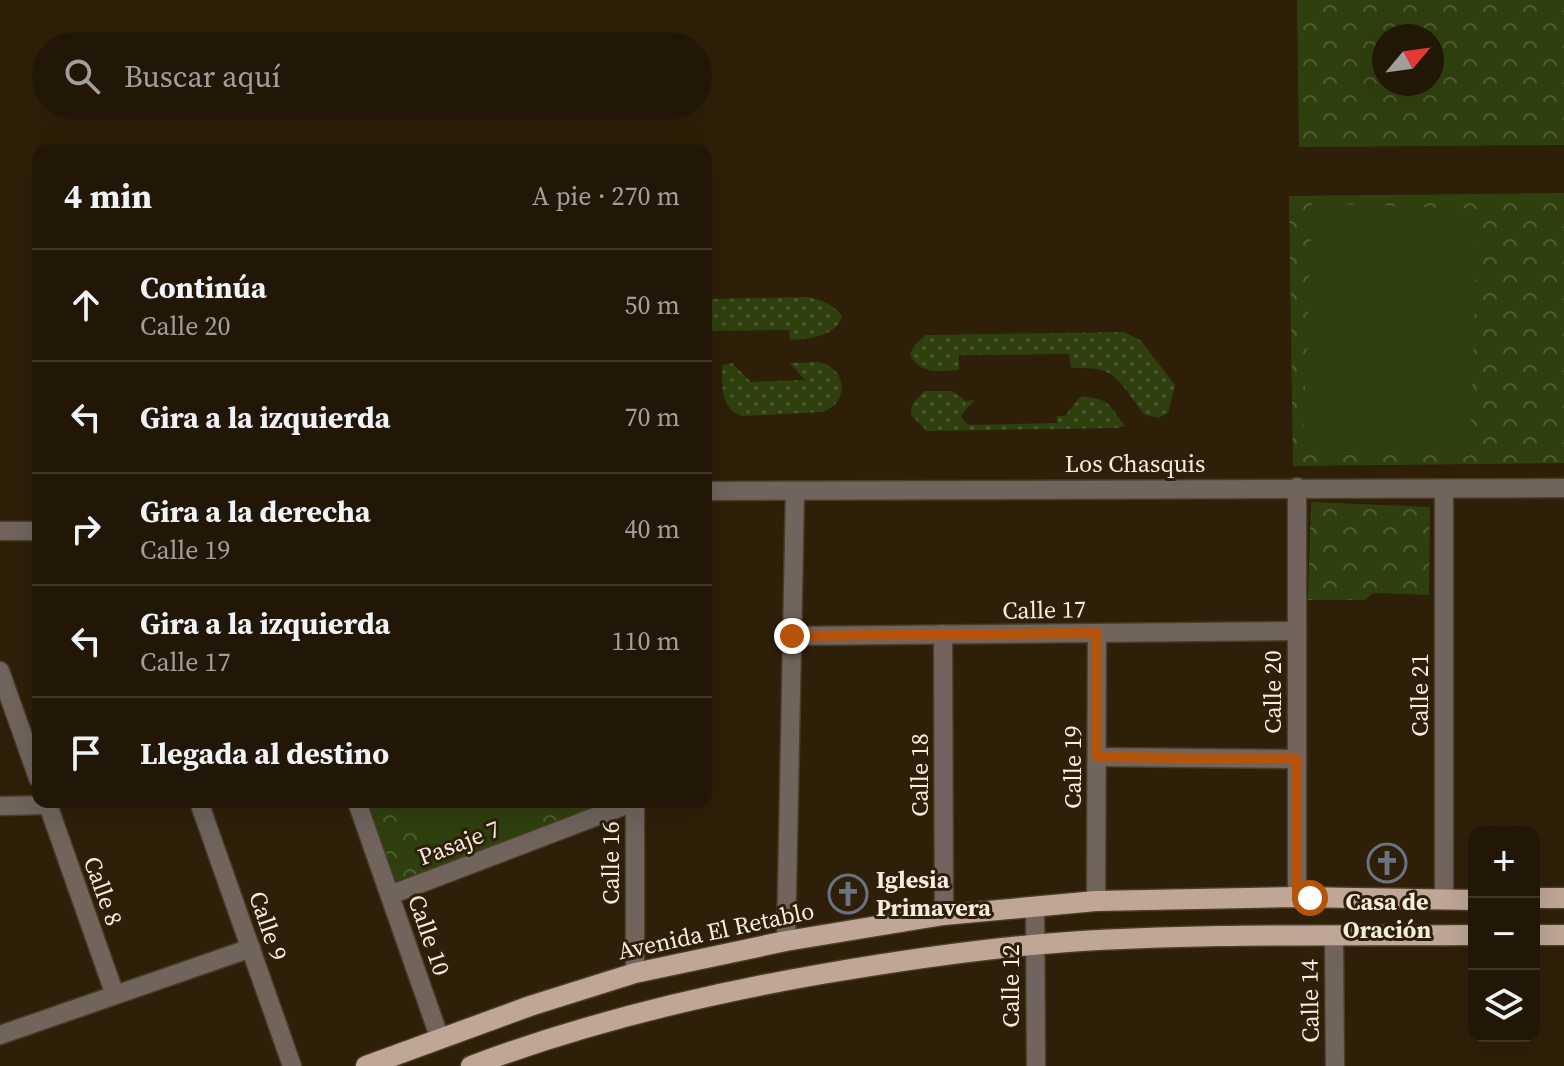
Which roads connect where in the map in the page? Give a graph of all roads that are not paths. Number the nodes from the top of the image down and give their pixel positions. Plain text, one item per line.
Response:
1 (1297, 487) junction
2 (1564, 488) edge
3 (1444, 489) junction
4 (712, 491) edge
5 (795, 491) junction
6 (0, 531) edge
7 (32, 531) edge
8 (1297, 631) junction
9 (1097, 633) junction
10 (943, 634) junction
11 (792, 636) junction
12 (1, 676) edge
13 (1097, 757) junction
14 (1297, 759) junction
15 (32, 761) edge
16 (32, 805) edge
17 (0, 806) edge
18 (48, 808) edge
19 (201, 808) edge
20 (359, 808) edge
21 (619, 808) edge
22 (635, 808) edge
23 (390, 895) junction
24 (1297, 897) junction
25 (1540, 898) edge
26 (1564, 898) edge
27 (1444, 900) junction
28 (1468, 900) edge
29 (1096, 901) junction
30 (1035, 906) junction
31 (944, 915) junction
32 (1468, 935) edge
33 (1540, 935) edge
34 (1564, 935) edge
35 (1334, 936) junction
36 (786, 941) junction
37 (1035, 945) junction
38 (251, 948) junction
39 (635, 973) junction
40 (115, 995) junction
41 (0, 1035) edge
42 (440, 1039) junction
43 (292, 1066) edge
44 (366, 1066) edge
45 (471, 1066) edge
46 (1036, 1066) edge
47 (1335, 1066) edge

1 - 3 street, Los Chasquis
1 - 5 street, Los Chasquis
1 - 8 street, Calle 20
2 - 3 street, Los Chasquis
3 - 27 street, Calle 21
4 - 5 street, Los Chasquis
5 - 11 street
6 - 7 street
8 - 9 street, Calle 17
8 - 14 street, Calle 20
9 - 10 street, Calle 17
9 - 13 street, Calle 19
10 - 11 street, Calle 17
10 - 31 street, Calle 18
11 - 36 street
12 - 15 street
13 - 14 street
13 - 29 street, Calle 19
14 - 24 street, Calle 20
16 - 17 street
18 - 40 street, Calle 8
19 - 38 street, Calle 9
20 - 23 street, Calle 10
21 - 23 street, Pasaje 7
22 - 39 street, Calle 16
23 - 42 street, Calle 10
24 - 27 main road, Avenida El Retablo
24 - 29 main road, Avenida El Retablo
25 - 26 main road
27 - 28 main road, Avenida El Retablo
29 - 30 main road, Avenida El Retablo
30 - 31 main road, Avenida El Retablo
30 - 37 street, Calle 12
31 - 36 main road, Avenida El Retablo
32 - 35 main road
33 - 34 main road
35 - 37 main road
35 - 47 street, Calle 14
36 - 39 main road, Avenida El Retablo
37 - 45 main road
37 - 46 street, Calle 12
38 - 40 street
38 - 43 street, Calle 9
39 - 42 main road, Avenida El Retablo
40 - 41 street
42 - 44 main road, Avenida El Retablo

